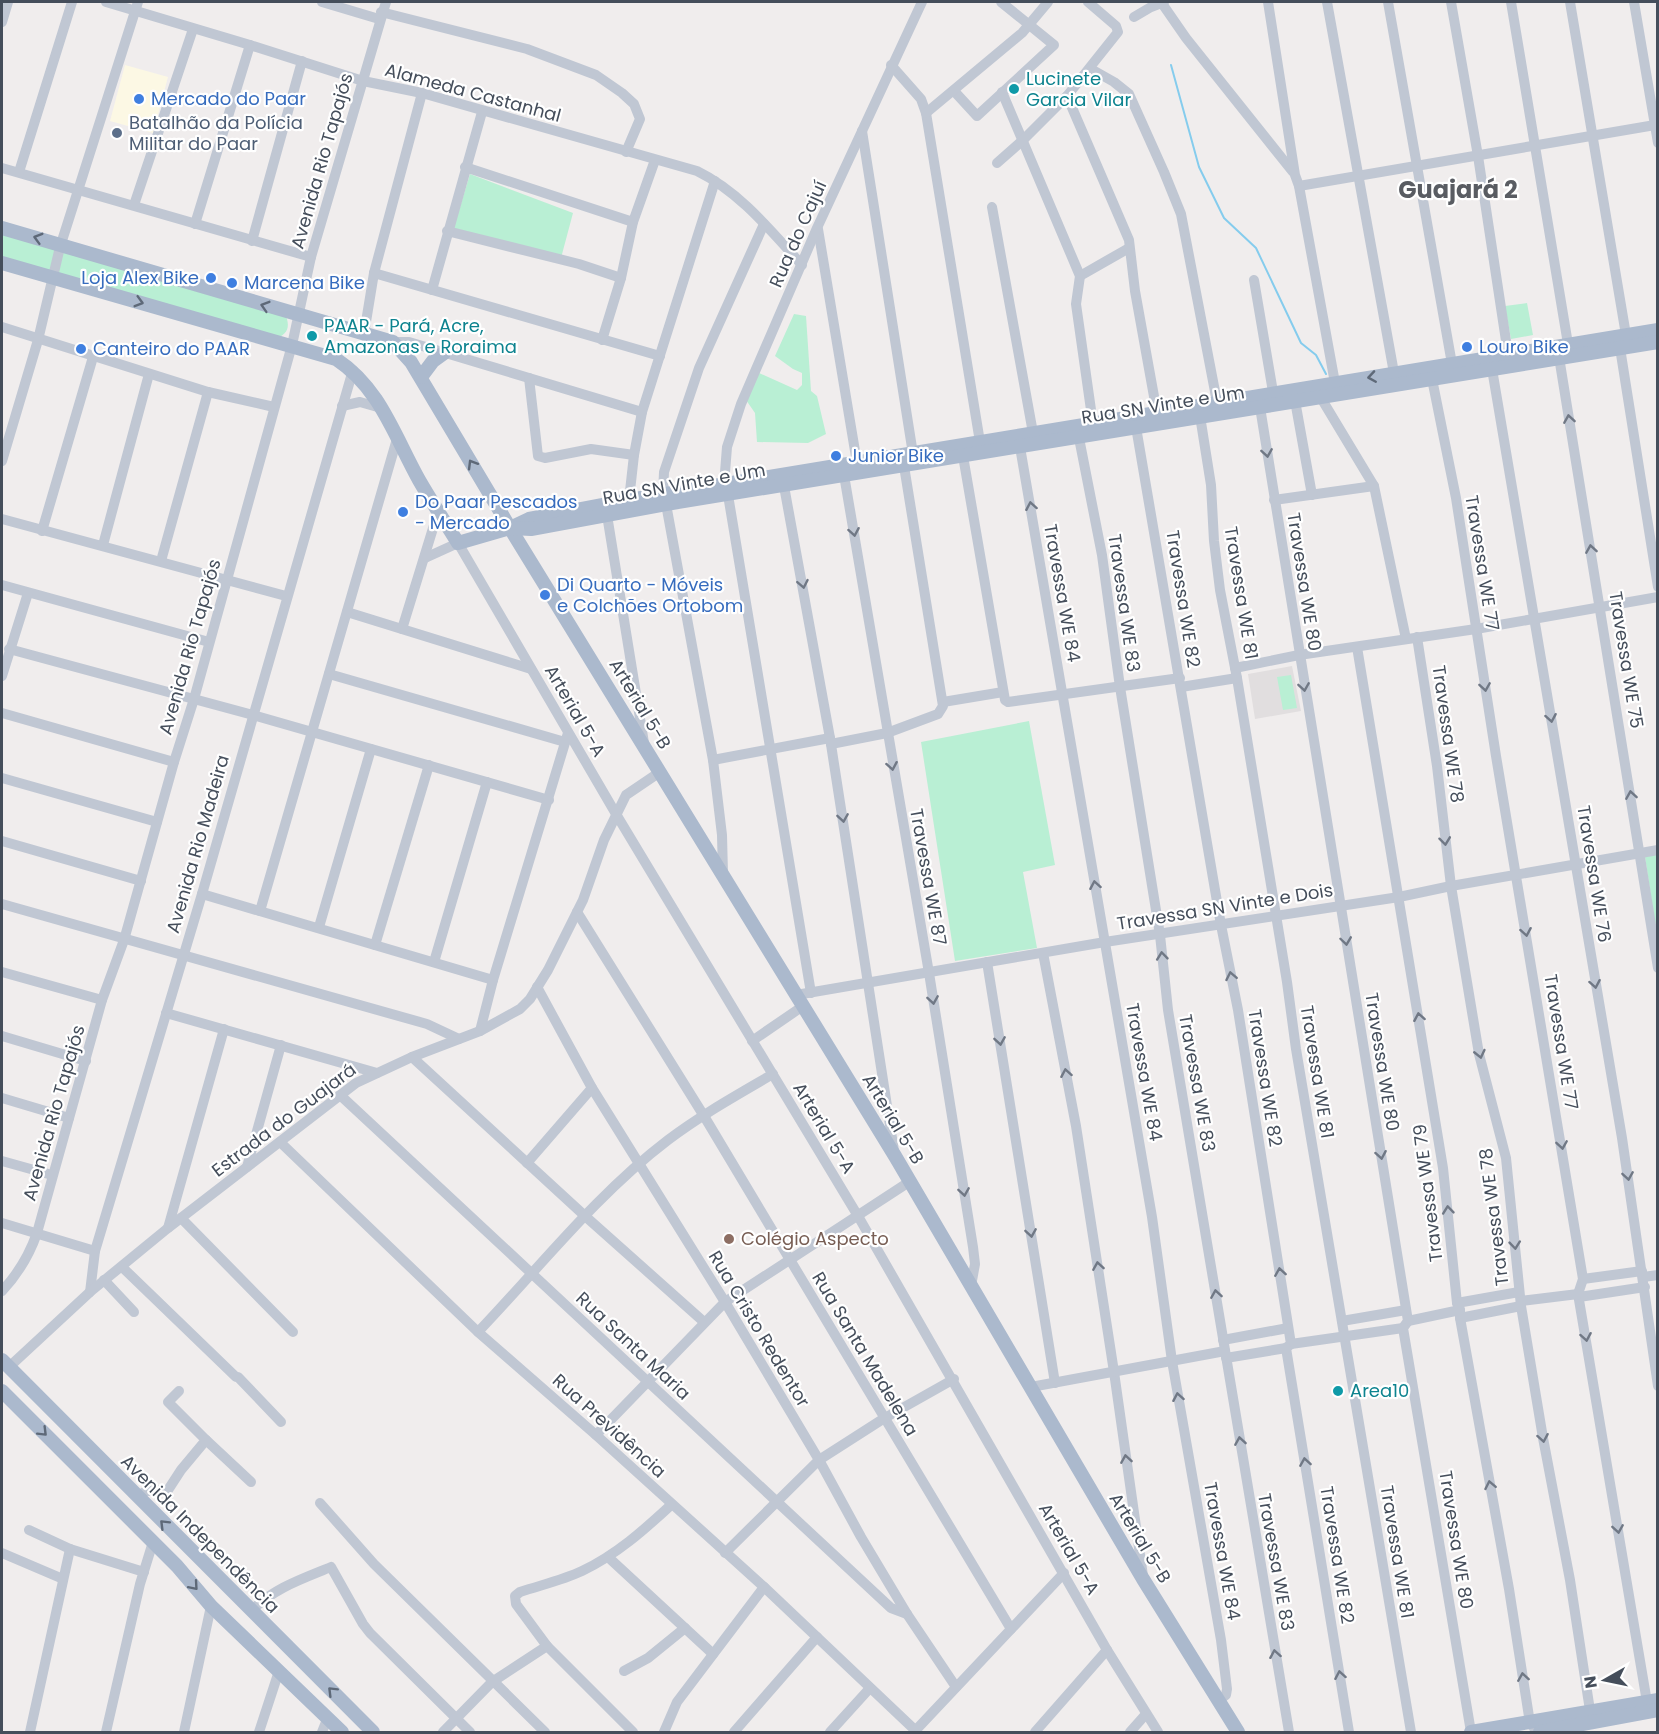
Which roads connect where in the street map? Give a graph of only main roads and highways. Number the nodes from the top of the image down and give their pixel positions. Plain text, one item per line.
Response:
1 (2, 228) edge
2 (2, 263) edge
3 (1658, 330) edge
4 (1623, 341) junction
5 (1658, 342) edge
6 (444, 353) road end
7 (421, 377) junction
8 (1294, 396) junction
9 (1258, 401) junction
10 (1226, 405) junction
11 (987, 444) junction
12 (878, 464) junction
13 (726, 490) junction
14 (639, 502) junction
15 (510, 528) junction
16 (5, 1364) edge
17 (2, 1390) edge
18 (191, 1551) junction
19 (177, 1566) junction
20 (1653, 1706) edge
21 (1536, 1729) edge
22 (342, 1732) edge
23 (373, 1732) edge
24 (1238, 1732) edge
25 (1471, 1732) edge

7 -> 1 main road, Arterial 5-B
2 -> 15 main road
3 - 4 main road, Rua SN Vinte e Um
4 - 5 main road, Rua SN Vinte e Um
4 -> 8 main road, Rua SN Vinte e Um
4 - 8 main road, Rua SN Vinte e Um
6 - 7 main road
15 -> 7 main road, Arterial 5-B
8 - 9 main road, Rua SN Vinte e Um
8 - 9 main road, Rua SN Vinte e Um
9 - 10 main road, Rua SN Vinte e Um
10 - 11 main road, Rua SN Vinte e Um
10 - 11 main road, Rua SN Vinte e Um
11 - 12 main road, Rua SN Vinte e Um
11 - 12 main road, Rua SN Vinte e Um
12 - 13 main road, Rua SN Vinte e Um
12 - 13 main road, Rua SN Vinte e Um
13 - 14 main road, Rua SN Vinte e Um
14 - 15 main road, Rua SN Vinte e Um
14 - 15 main road, Rua SN Vinte e Um
15 - 24 main road, Arterial 5-B
18 -> 16 main road, Avenida Independência
17 -> 19 main road
18 - 19 main road
23 -> 18 main road, Avenida Independência
19 -> 22 main road
20 - 21 main road
21 - 25 main road

